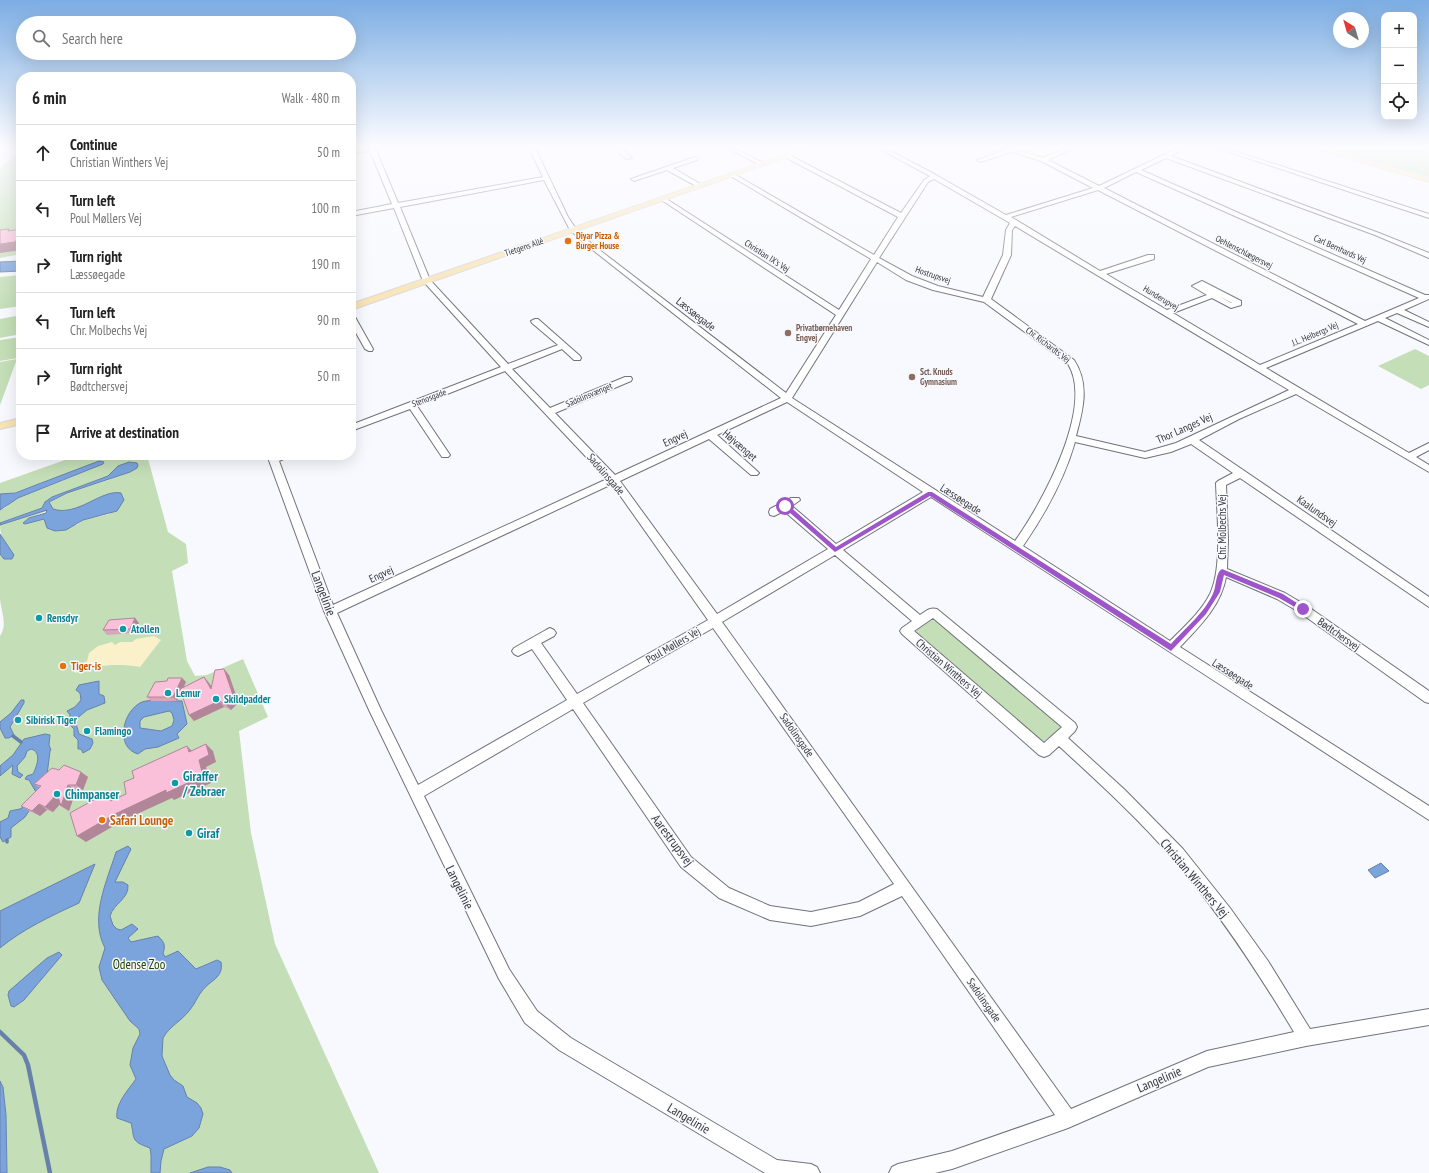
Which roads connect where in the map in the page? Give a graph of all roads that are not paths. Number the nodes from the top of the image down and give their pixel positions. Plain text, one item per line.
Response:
1 (409, 203) edge
2 (558, 203) edge
3 (652, 203) edge
4 (669, 203) edge
5 (780, 203) edge
6 (877, 203) edge
7 (911, 203) edge
8 (980, 203) edge
9 (1051, 203) edge
10 (1128, 203) edge
11 (1209, 203) edge
12 (1292, 203) edge
13 (1388, 203) edge
14 (397, 205) junction
15 (356, 213) edge
16 (902, 216) junction
17 (1429, 216) edge
18 (1005, 217) junction
19 (1016, 223) junction
20 (573, 230) junction
21 (1429, 256) edge
22 (1151, 257) dead end
23 (877, 259) junction
24 (1100, 273) junction
25 (427, 281) junction
26 (1216, 294) dead end
27 (1424, 299) edge
28 (987, 300) junction
29 (356, 305) edge
30 (1429, 306) edge
31 (1398, 310) junction
32 (1167, 313) junction
33 (841, 314) junction
34 (1378, 318) junction
35 (536, 321) dead end
36 (1365, 324) junction
37 (1429, 325) edge
38 (356, 326) edge
39 (1429, 343) edge
40 (563, 346) junction
41 (369, 349) dead end
42 (577, 358) dead end
43 (507, 368) junction
44 (1260, 368) junction
45 (628, 379) dead end
46 (1296, 390) junction
47 (787, 399) junction
48 (411, 404) junction
49 (549, 412) junction
50 (16, 422) edge
51 (0, 426) edge
52 (356, 426) edge
53 (711, 435) junction
54 (1072, 438) junction
55 (1191, 439) junction
56 (1429, 446) edge
57 (445, 455) dead end
58 (1409, 457) junction
59 (278, 460) edge
60 (1429, 469) edge
61 (754, 473) dead end
62 (1241, 473) junction
63 (614, 480) junction
64 (930, 493) junction
65 (795, 500) dead end
66 (785, 506) junction
67 (774, 512) dead end
68 (1016, 548) junction
69 (835, 550) junction
70 (1222, 571) junction
71 (1429, 603) edge
72 (330, 611) junction
73 (715, 621) junction
74 (920, 621) junction
75 (550, 633) dead end
76 (534, 642) junction
77 (1171, 648) junction
78 (518, 651) dead end
79 (1429, 698) edge
80 (575, 702) junction
81 (1059, 738) junction
82 (415, 794) junction
83 (1429, 814) edge
84 (904, 887) junction
85 (1429, 1017) edge
86 (1306, 1038) junction
87 (1068, 1119) junction
88 (811, 1173) edge
89 (898, 1173) edge

1 - 14 street
2 - 20 street, Læssøegade
3 - 20 main road, Tietgens Allé
4 - 33 street, Christian IX's Vej
5 - 23 street, Hostrupsvej
6 - 16 street
7 - 16 street
8 - 18 street, Hunderupvej
9 - 18 street
10 - 36 street, Oehlenschlægersvej
11 - 27 street, Carl Bernhards Vej
12 - 21 street
13 - 17 street
14 - 15 street
14 - 25 street, Sadolinsgade
16 - 23 street
18 - 19 street, Hunderupvej
19 - 24 street, Hunderupvej
19 - 28 street
20 - 25 main road, Tietgens Allé
20 - 47 street, Læssøegade
22 - 24 street
23 - 28 street, Hostrupsvej
23 - 33 street
24 - 32 street, Hunderupvej
25 - 29 main road, Tietgens Allé
25 - 43 street, Sadolinsgade
26 - 32 street
27 - 30 street
27 - 31 street, J.L. Heibergs Vej
28 - 54 street, Chr. Richardts Vej
31 - 34 street, J.L. Heibergs Vej
31 - 37 street
32 - 44 street, Hunderupvej
33 - 47 street
34 - 36 street, J.L. Heibergs Vej
34 - 39 street
35 - 40 street
36 - 44 street, J.L. Heibergs Vej
38 - 41 street
40 - 42 street
40 - 43 street
43 - 48 street, Stenosgade
43 - 49 street, Sadolinsgade
44 - 46 street, Hunderupvej
45 - 49 street, Sadolinsvænget
46 - 55 street, Thor Langes Vej
46 - 58 street, Hunderupvej
47 - 53 street, Engvej
47 - 64 street, Læssøegade
48 - 52 street, Stenosgade
48 - 57 street
49 - 63 street, Sadolinsgade
50 - 51 main road
53 - 61 street, Højvænget
53 - 63 street, Engvej
54 - 55 street, Thor Langes Vej
54 - 68 street, Chr. Richardts Vej
55 - 62 street, Kaalundsvej
56 - 58 street
58 - 60 street, Hunderupvej
59 - 72 street, Langelinie
62 - 70 street, Chr. Molbechs Vej
62 - 71 street, Kaalundsvej
63 - 72 street, Engvej
63 - 73 street, Sadolinsgade
64 - 68 street, Læssøegade
64 - 69 street, Poul Møllers Vej
65 - 66 street
66 - 67 street
66 - 69 street, Christian Winthers Vej
68 - 77 street, Læssøegade
69 - 73 street, Poul Møllers Vej
69 - 74 street, Christian Winthers Vej
70 - 77 street, Chr. Molbechs Vej
70 - 79 street, Bødtchersvej
72 - 82 street, Langelinie
73 - 80 street, Poul Møllers Vej
73 - 84 street, Sadolinsgade
74 - 81 street, Christian Winthers Vej
74 - 81 street, Christian Winthers Vej
75 - 76 street
76 - 78 street
76 - 80 street, Aarestrupsvej
77 - 83 street, Læssøegade
80 - 82 street, Poul Møllers Vej
80 - 84 street, Aarestrupsvej
81 - 86 street, Christian Winthers Vej
82 - 88 street, Langelinie
84 - 87 street, Sadolinsgade
85 - 86 street, Langelinie
86 - 87 street, Langelinie
87 - 89 street, Langelinie

